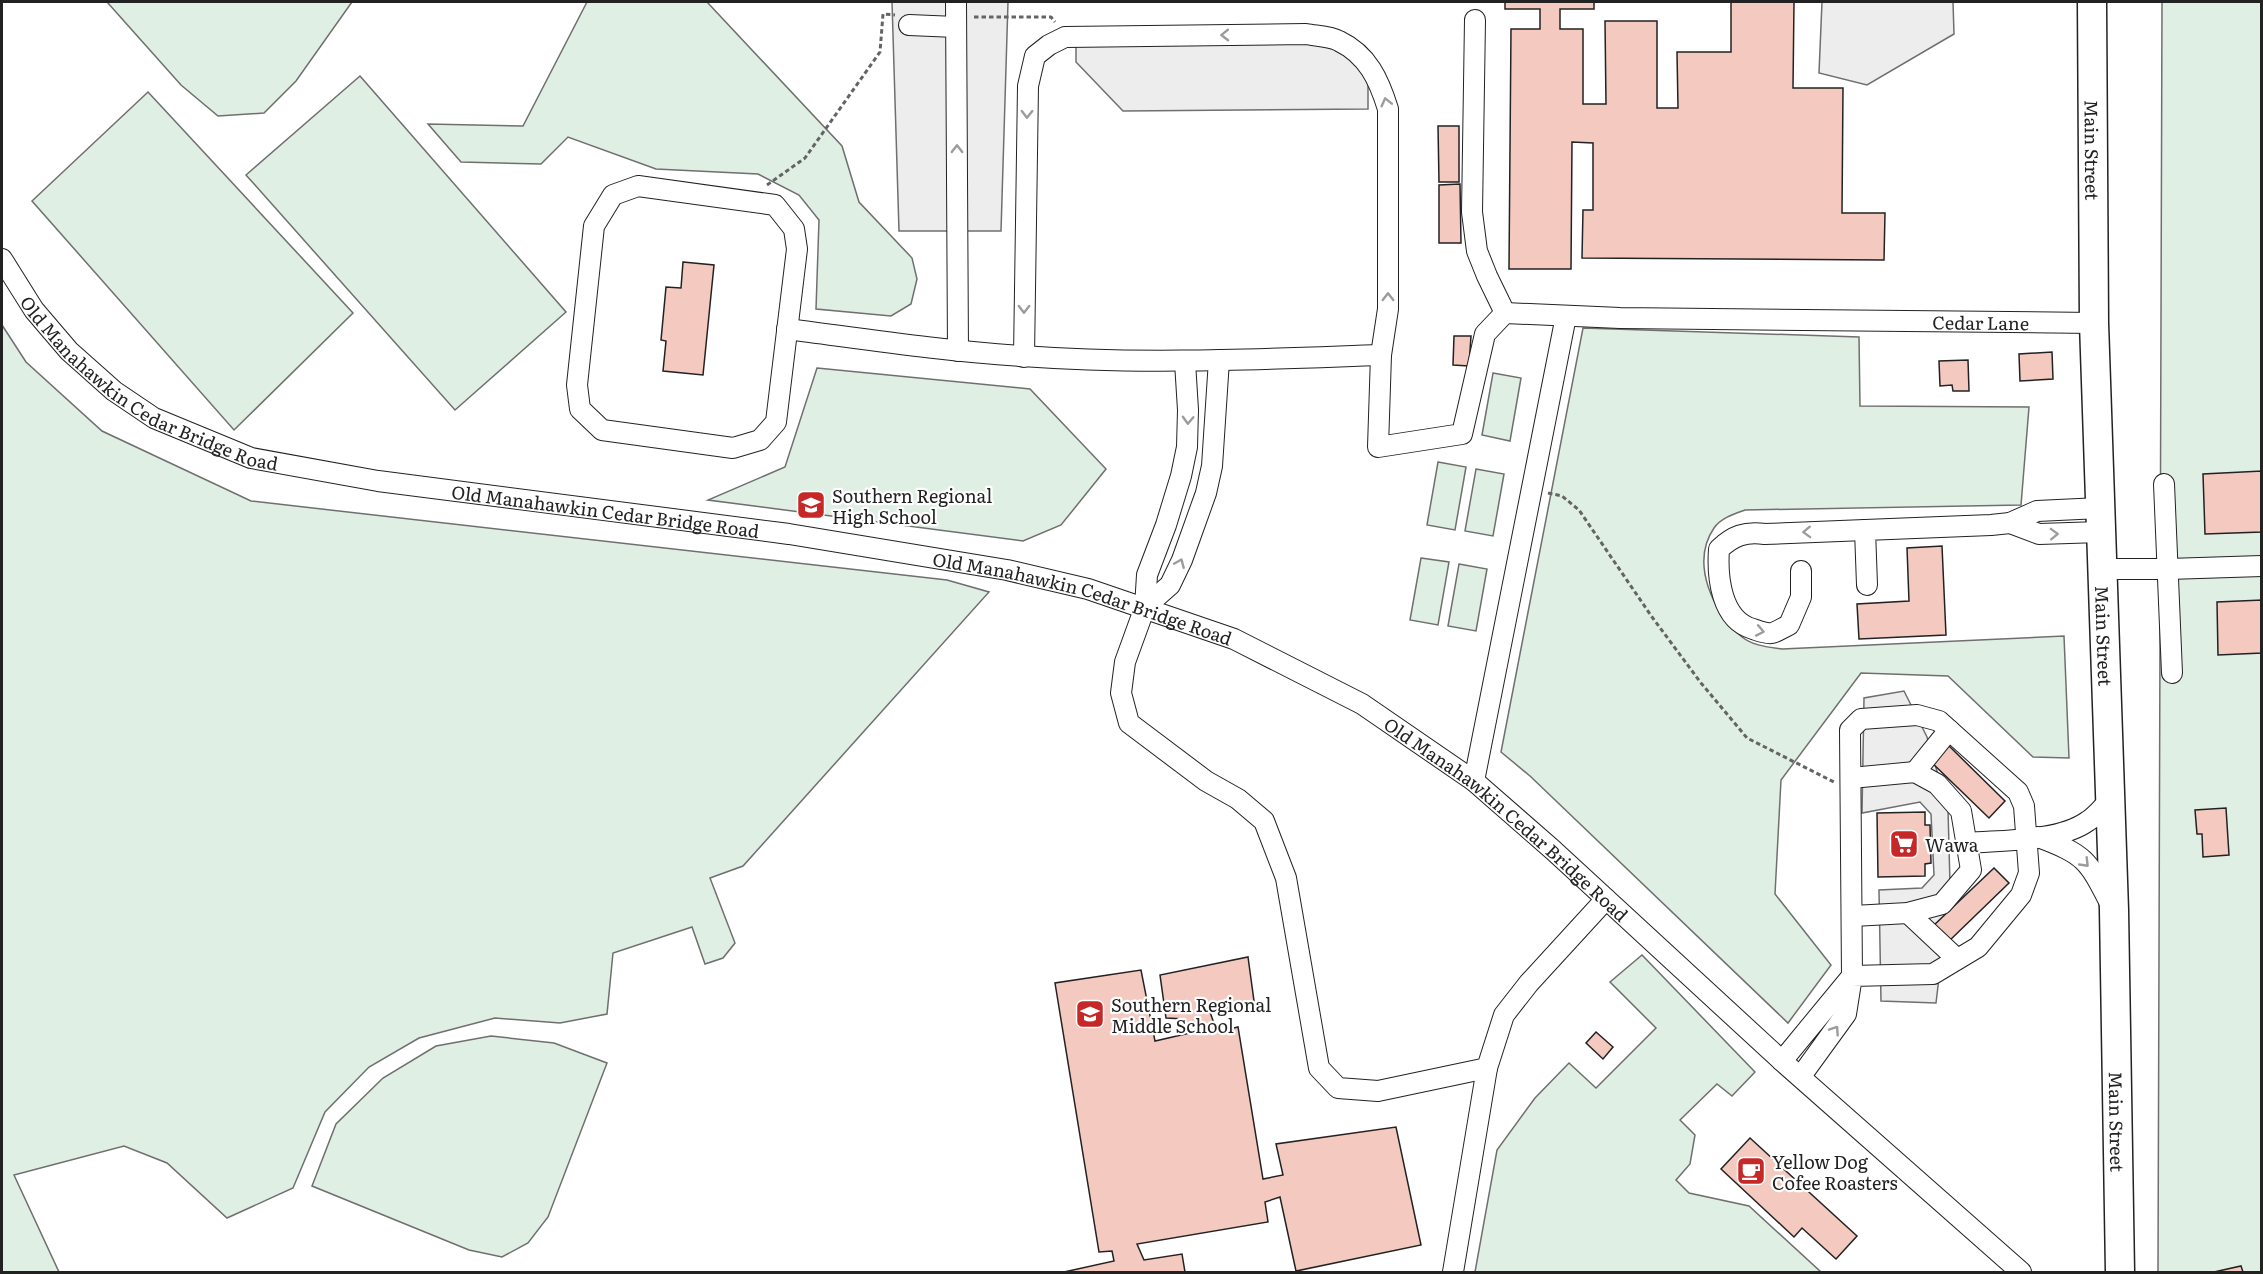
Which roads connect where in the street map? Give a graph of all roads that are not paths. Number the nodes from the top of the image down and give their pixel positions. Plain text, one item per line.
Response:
1 (2092, 2) edge
2 (956, 15) edge
3 (905, 20) road end
4 (1475, 20) dead end
5 (2, 259) edge
6 (1505, 313) junction
7 (1566, 316) junction
8 (2094, 323) junction
9 (787, 329) junction
10 (958, 351) junction
11 (1382, 355) junction
12 (1024, 357) junction
13 (1219, 360) junction
14 (1185, 362) junction
15 (2164, 484) dead end
16 (2100, 520) junction
17 (1865, 530) junction
18 (2262, 566) edge
19 (2101, 569) junction
20 (2169, 569) junction
21 (1802, 571) dead end
22 (1867, 585) dead end
23 (1145, 608) junction
24 (2172, 673) dead end
25 (1949, 730) junction
26 (1915, 772) junction
27 (1851, 778) junction
28 (1474, 781) junction
29 (2109, 801) junction
30 (2033, 837) junction
31 (1968, 843) junction
32 (1605, 899) junction
33 (2114, 910) junction
34 (1908, 914) junction
35 (1853, 916) junction
36 (1957, 959) junction
37 (1852, 976) junction
38 (1782, 1061) junction
39 (1487, 1068) junction
40 (1801, 1076) junction
41 (2120, 1242) junction
42 (1453, 1272) edge
43 (2021, 1272) edge
44 (2105, 1272) edge
45 (2120, 1272) edge

1 - 8 highway, Main Street
2 - 3 street
10 -> 2 street
4 - 6 street
5 - 23 street, Old Manahawkin Cedar Bridge Road
6 - 7 street, Cedar Lane
6 - 11 street
7 - 8 street, Cedar Lane
7 - 28 street
8 - 16 highway, Main Street
9 - 9 street
9 - 10 street
10 - 12 street
11 -> 12 street
11 - 13 street
12 - 14 street
13 - 14 street
23 -> 13 street
14 -> 23 street
15 - 20 street
16 - 17 street
16 - 19 highway, Main Street
17 -> 21 street
17 - 22 street
18 - 20 street
19 - 20 street
19 - 29 highway, Main Street
20 - 24 street
23 - 28 street, Old Manahawkin Cedar Bridge Road
23 - 39 street
25 - 26 street
25 - 27 street
25 - 30 street
26 - 27 street
26 - 31 street
27 - 35 street
28 - 32 street, Old Manahawkin Cedar Bridge Road
29 - 30 street
29 - 33 highway, Main Street
30 - 31 street
30 -> 33 street
30 - 36 street
31 - 34 street
32 - 38 street, Old Manahawkin Cedar Bridge Road
32 - 39 street
33 - 41 highway, Main Street
34 - 35 street
34 - 36 street
35 - 37 street
36 - 37 street
37 - 38 street
40 -> 37 street
38 - 40 street, Old Manahawkin Cedar Bridge Road
39 - 42 street
40 - 43 street, Old Manahawkin Cedar Bridge Road
41 - 44 highway
41 - 45 highway, Main Street

